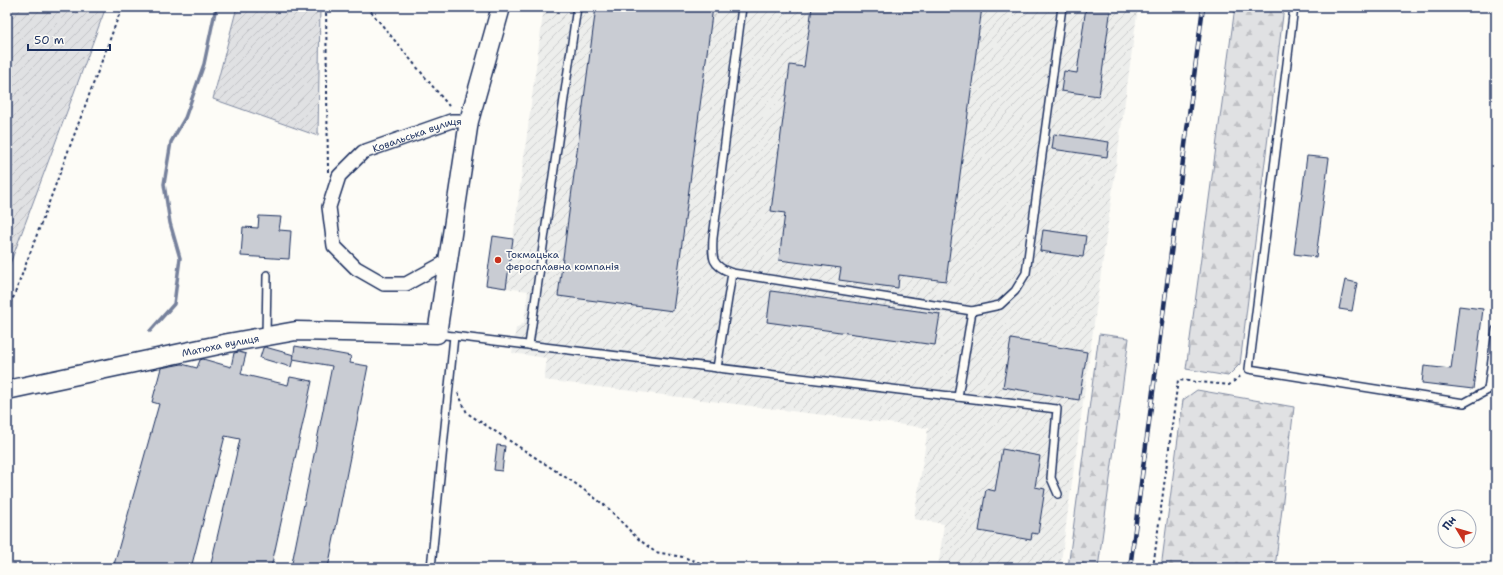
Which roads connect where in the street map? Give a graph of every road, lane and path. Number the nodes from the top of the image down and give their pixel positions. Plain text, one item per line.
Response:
1 (122, 7) edge
2 (326, 7) edge
3 (367, 7) edge
4 (501, 7) edge
5 (577, 7) edge
6 (742, 7) edge
7 (1062, 7) edge
8 (1294, 7) edge
9 (449, 106) dead end
10 (469, 121) junction
11 (328, 175) dead end
12 (446, 262) junction
13 (732, 273) junction
14 (267, 276) dead end
15 (7, 309) edge
16 (972, 311) junction
17 (1496, 330) edge
18 (437, 334) junction
19 (266, 336) junction
20 (454, 336) junction
21 (528, 345) junction
22 (717, 368) junction
23 (1249, 369) junction
24 (450, 377) junction
25 (7, 390) edge
26 (958, 397) junction
27 (1058, 494) dead end
28 (431, 568) edge
29 (714, 568) edge
30 (1154, 568) edge

1 - 15 path
2 - 11 path
3 - 9 path
4 - 10 street, Ковальська вулиця
5 - 21 lane
6 - 13 lane
7 - 16 lane
8 - 23 lane
10 - 12 street, Ковальська вулиця
10 - 12 street, Ковальська вулиця
12 - 18 street, Ковальська вулиця
13 - 16 lane
13 - 22 lane
14 - 19 lane
16 - 26 lane
17 - 23 lane
18 - 19 street, Матюха вулиця
18 - 20 lane
19 - 25 street, Матюха вулиця
20 - 21 lane
20 - 24 lane
21 - 22 lane
22 - 26 lane
23 - 30 path
24 - 28 lane
24 - 29 path
26 - 27 lane

